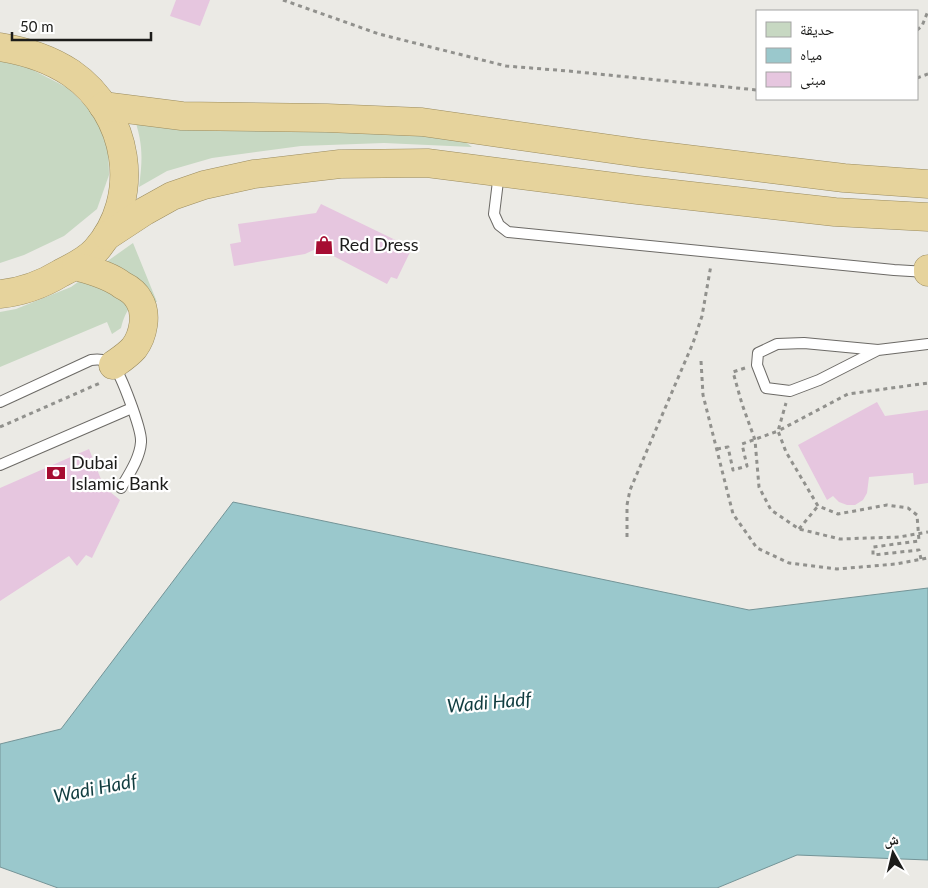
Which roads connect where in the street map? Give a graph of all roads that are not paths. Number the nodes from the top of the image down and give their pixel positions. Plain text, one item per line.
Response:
1 (0, 47) edge
2 (103, 106) junction
3 (504, 134) junction
4 (499, 172) junction
5 (928, 184) edge
6 (928, 217) edge
7 (107, 236) junction
8 (76, 266) junction
9 (928, 271) edge
10 (0, 294) edge
11 (928, 344) edge
12 (878, 350) junction
13 (105, 362) junction
14 (0, 402) edge
15 (132, 408) junction
16 (0, 464) edge
17 (122, 488) dead end

1 - 2 highway
2 - 3 highway
2 - 7 highway
3 - 4 highway
3 - 5 highway
4 - 6 highway
4 - 7 highway
4 - 9 lane
7 - 8 highway
8 - 10 highway
8 - 13 highway
11 - 12 lane
12 - 12 lane
13 - 14 lane
13 - 15 lane
15 - 16 lane
15 - 17 lane

